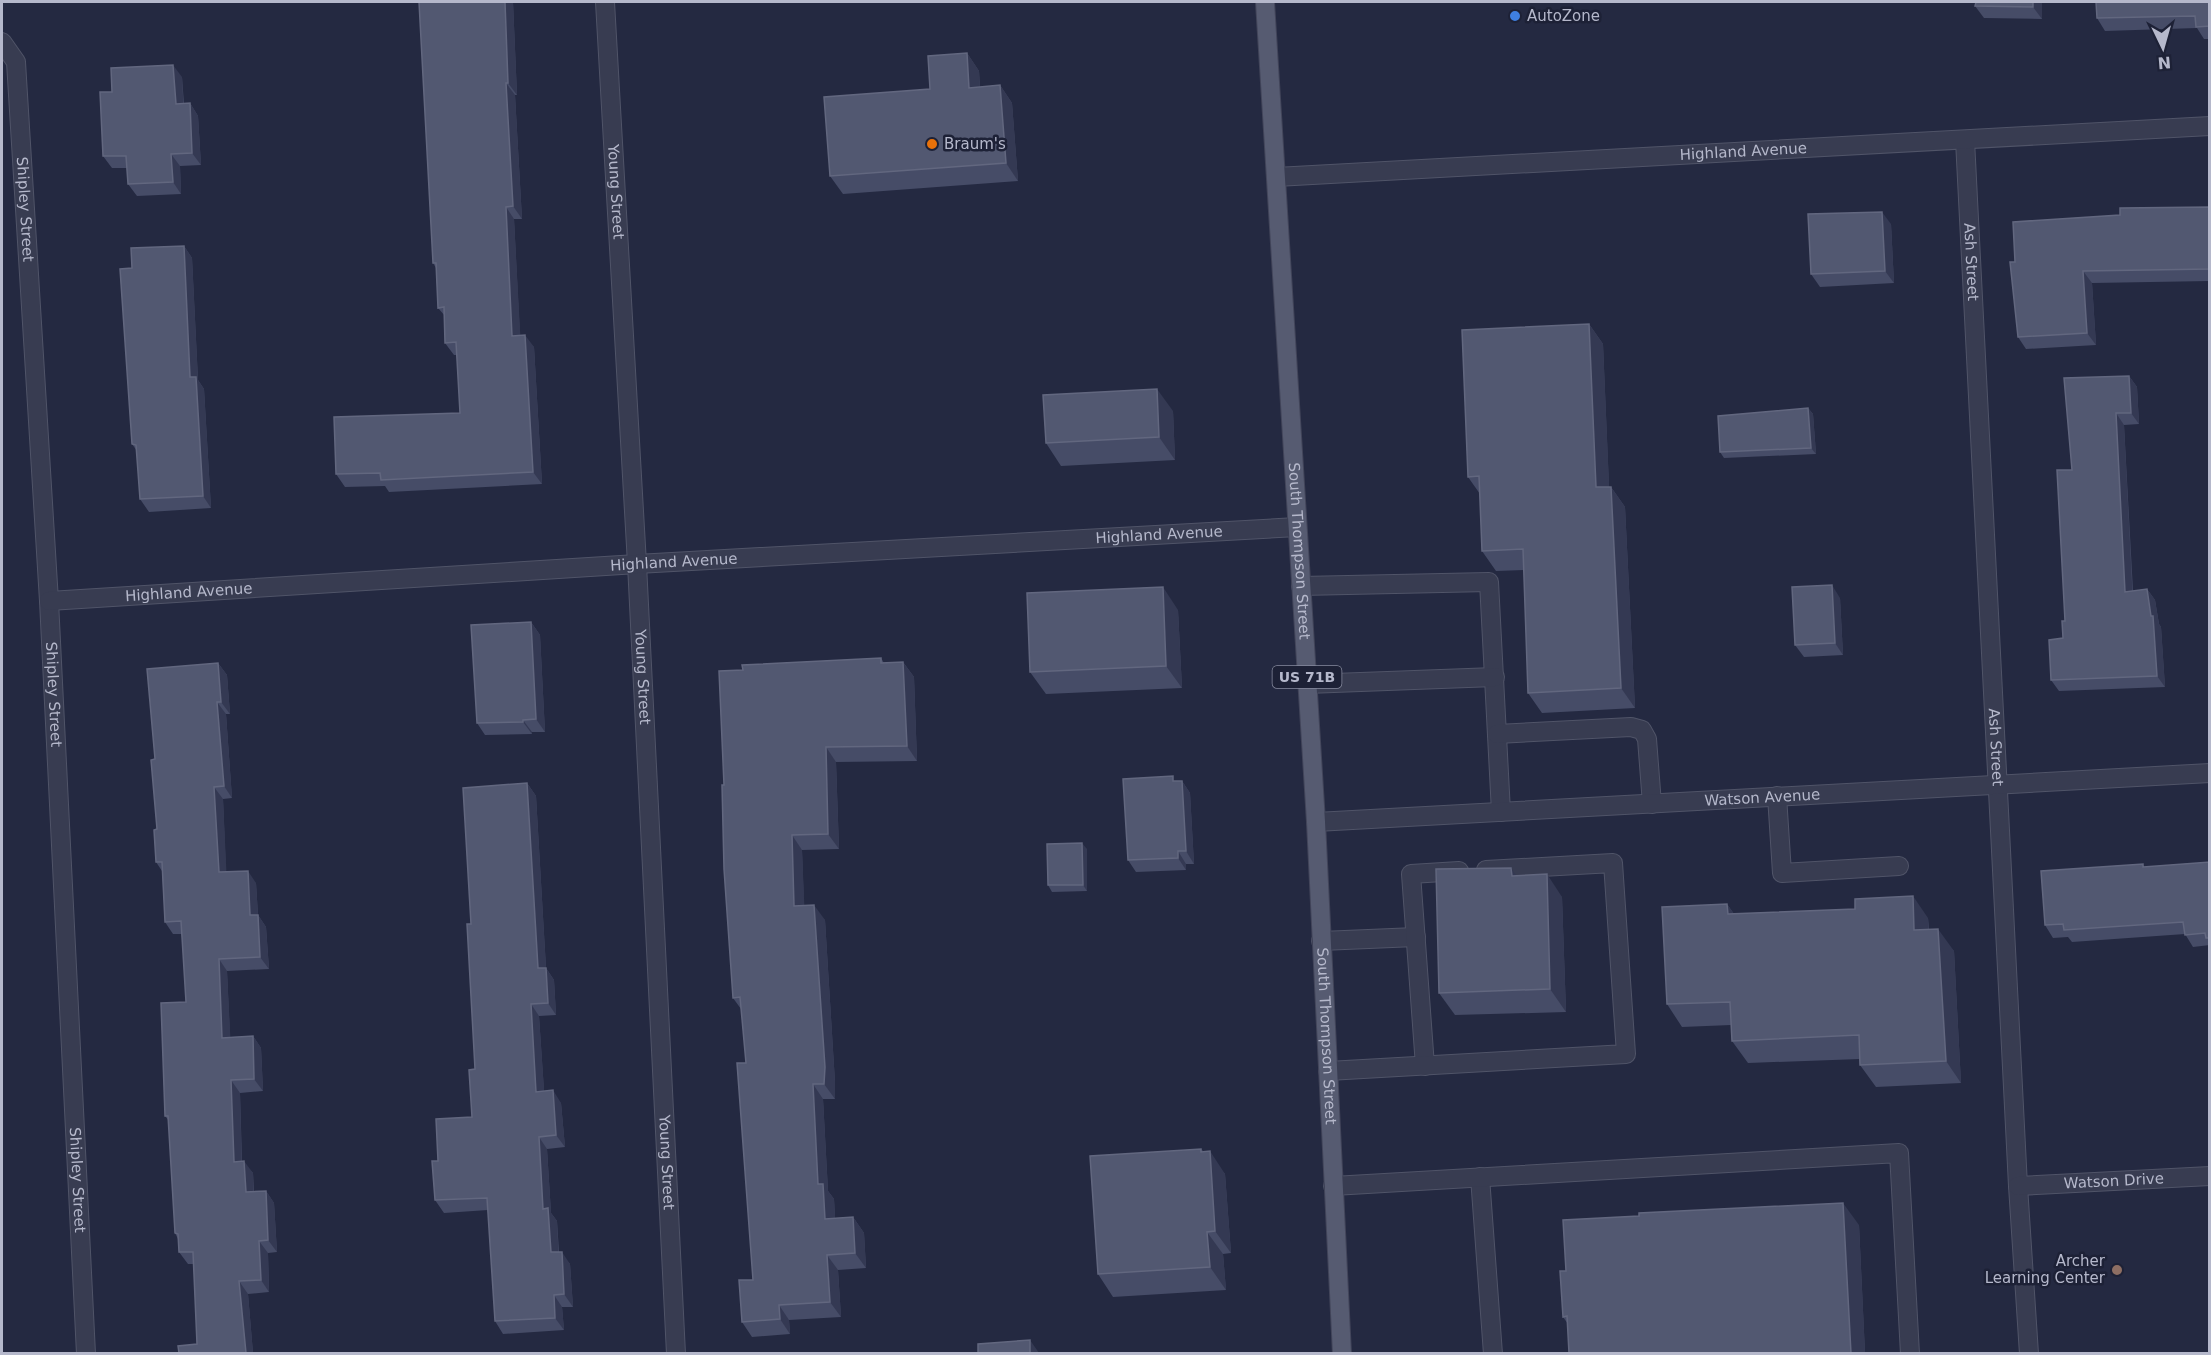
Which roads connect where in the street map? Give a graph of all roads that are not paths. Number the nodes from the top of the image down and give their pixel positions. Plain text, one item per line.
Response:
1 (605, 2) edge
2 (1265, 2) edge
3 (2, 42) edge
4 (2210, 126) edge
5 (1965, 140) junction
6 (1276, 177) junction
7 (1297, 527) junction
8 (637, 564) junction
9 (1301, 586) junction
10 (49, 602) junction
11 (1495, 676) junction
12 (1307, 684) junction
13 (1497, 734) junction
14 (2210, 773) edge
15 (1998, 785) junction
16 (1778, 796) junction
17 (1652, 804) junction
18 (1501, 812) junction
19 (1316, 822) junction
20 (1899, 866) dead end
21 (1416, 937) junction
22 (1321, 941) junction
23 (1425, 1066) junction
24 (1328, 1071) junction
25 (2210, 1176) edge
26 (1480, 1177) junction
27 (1334, 1186) junction
28 (2018, 1186) junction
29 (86, 1353) edge
30 (676, 1353) edge
31 (1342, 1353) edge
32 (1493, 1353) edge
33 (1910, 1353) edge
34 (2030, 1353) edge

1 - 8 street, Young Street
2 - 6 main road, South Thompson Street / US 71B
3 - 10 street, Shipley Street
4 - 5 street, Highland Avenue
5 - 6 street, Highland Avenue
5 - 15 street, Ash Street
6 - 7 main road, South Thompson Street / US 71B
7 - 8 street, Highland Avenue
7 - 9 main road, South Thompson Street / US 71B
8 - 10 street, Highland Avenue
8 - 30 street, Young Street
9 - 11 street
9 - 12 main road, South Thompson Street / US 71B
10 - 29 street, Shipley Street
11 - 12 street
11 - 13 street
12 - 19 main road, South Thompson Street / US 71B
13 - 17 street
13 - 18 street
14 - 15 street, Watson Avenue
15 - 16 street, Watson Avenue
15 - 28 street, Ash Street
16 - 17 street, Watson Avenue
16 - 20 street
17 - 18 street, Watson Avenue
18 - 19 street, Watson Avenue
19 - 22 main road, South Thompson Street / US 71B
21 - 22 street
21 - 23 street
21 - 23 street
22 - 24 main road, South Thompson Street / US 71B
23 - 24 street
24 - 27 main road, South Thompson Street / US 71B
25 - 28 street, Watson Drive
26 - 27 street
26 - 32 street
26 - 33 street
27 - 31 main road, South Thompson Street / US 71B
28 - 34 street, Ash Street

